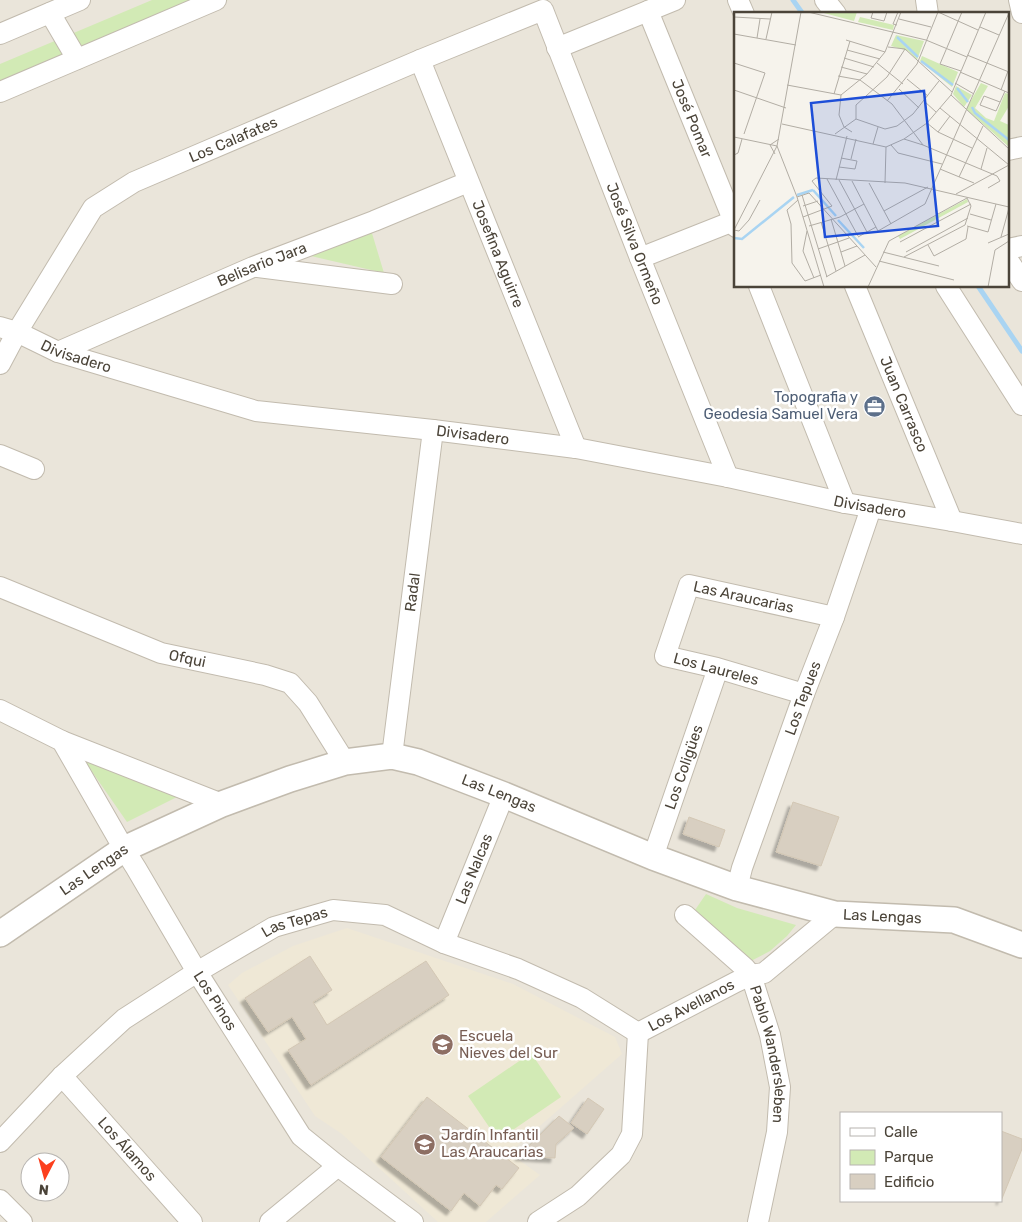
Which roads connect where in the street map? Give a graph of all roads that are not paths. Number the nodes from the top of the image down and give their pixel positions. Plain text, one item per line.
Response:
1 (216, 0) edge
2 (675, 0) edge
3 (738, 0) edge
4 (826, 0) edge
5 (1020, 0) edge
6 (66, 5) edge
7 (543, 10) joint
8 (648, 11) junction
9 (743, 12) edge
10 (835, 12) edge
11 (1022, 13) edge
12 (0, 34) edge
13 (557, 48) junction
14 (76, 59) junction
15 (420, 60) junction
16 (0, 92) edge
17 (468, 182) junction
18 (734, 221) edge
19 (734, 223) edge
20 (640, 258) junction
21 (1010, 263) edge
22 (253, 267) junction
23 (1022, 281) edge
24 (392, 284) dead end
25 (760, 288) edge
26 (856, 288) edge
27 (947, 288) edge
28 (8, 329) edge
29 (58, 352) junction
30 (0, 364) edge
31 (1022, 405) edge
32 (433, 430) junction
33 (576, 448) junction
34 (0, 455) edge
35 (34, 469) dead end
36 (728, 477) junction
37 (845, 503) junction
38 (871, 508) junction
39 (952, 521) junction
40 (1022, 534) edge
41 (0, 587) edge
42 (834, 617) junction
43 (678, 619) joint
44 (715, 677) dead end
45 (804, 694) junction
46 (0, 710) edge
47 (62, 741) junction
48 (392, 756) junction
49 (345, 762) junction
50 (504, 795) junction
51 (222, 804) junction
52 (124, 849) junction
53 (653, 857) junction
54 (737, 888) junction
55 (835, 914) junction
56 (685, 915) dead end
57 (2, 927) edge
58 (444, 943) junction
59 (1022, 945) edge
60 (197, 972) junction
61 (751, 975) junction
62 (638, 1033) junction
63 (62, 1076) junction
64 (3, 1132) edge
65 (338, 1166) junction
66 (0, 1200) edge
67 (22, 1222) edge
68 (192, 1222) edge
69 (270, 1222) edge
70 (413, 1222) edge
71 (538, 1222) edge
72 (758, 1222) edge

1 - 14 street
2 - 8 street
3 - 9 street
4 - 10 street
5 - 11 street
6 - 12 street
6 - 14 street
7 - 13 street, José Silva Ormeño
7 - 15 street, Los Calafates
8 - 13 street
8 - 18 street, José Pomar
13 - 20 street, José Silva Ormeño
14 - 16 street
15 - 17 street, Josefina Aguirre
15 - 28 street, Los Calafates
17 - 22 street, Belisario Jara
17 - 33 street, Josefina Aguirre
19 - 20 street
20 - 36 street, José Silva Ormeño
21 - 23 street
22 - 24 street
22 - 29 street, Belisario Jara
25 - 37 street
26 - 39 street, Juan Carrasco
27 - 31 street
28 - 29 street, Divisadero
28 - 30 street, Los Calafates
29 - 32 street, Divisadero
32 - 33 street, Divisadero
32 - 48 street, Radal
33 - 36 street, Divisadero
34 - 35 street
36 - 37 street, Divisadero
37 - 38 street, Divisadero
38 - 39 street, Divisadero
38 - 42 street, Los Tepues
39 - 40 street, Divisadero
41 - 49 street, Ofqui
42 - 43 street, Las Araucarias
42 - 45 street, Los Tepues
43 - 45 street, Los Laureles
44 - 53 street, Los Coligües
45 - 54 street, Los Tepues
46 - 47 street
47 - 51 street
47 - 52 street, Los Pinos
48 - 49 street, Las Lengas
48 - 50 street, Las Lengas
49 - 51 street, Las Lengas
50 - 53 street, Las Lengas
50 - 58 street, Las Nalcas
51 - 52 street, Las Lengas
52 - 57 street, Las Lengas
52 - 60 street, Los Pinos
53 - 54 street, Las Lengas
54 - 55 street, Las Lengas
55 - 59 street, Las Lengas
55 - 61 street, Los Avellanos
56 - 61 street, Pablo Wandersleben
58 - 60 street, Las Tepas
58 - 62 street, Las Tepas
60 - 63 street, Las Tepas
60 - 65 street, Los Pinos
61 - 62 street, Los Avellanos
61 - 72 street, Pablo Wandersleben
62 - 71 street, Los Avellanos
63 - 64 street, Las Tepas
63 - 68 street, Los Álamos
65 - 69 street
65 - 70 street, Los Pinos
66 - 67 street

